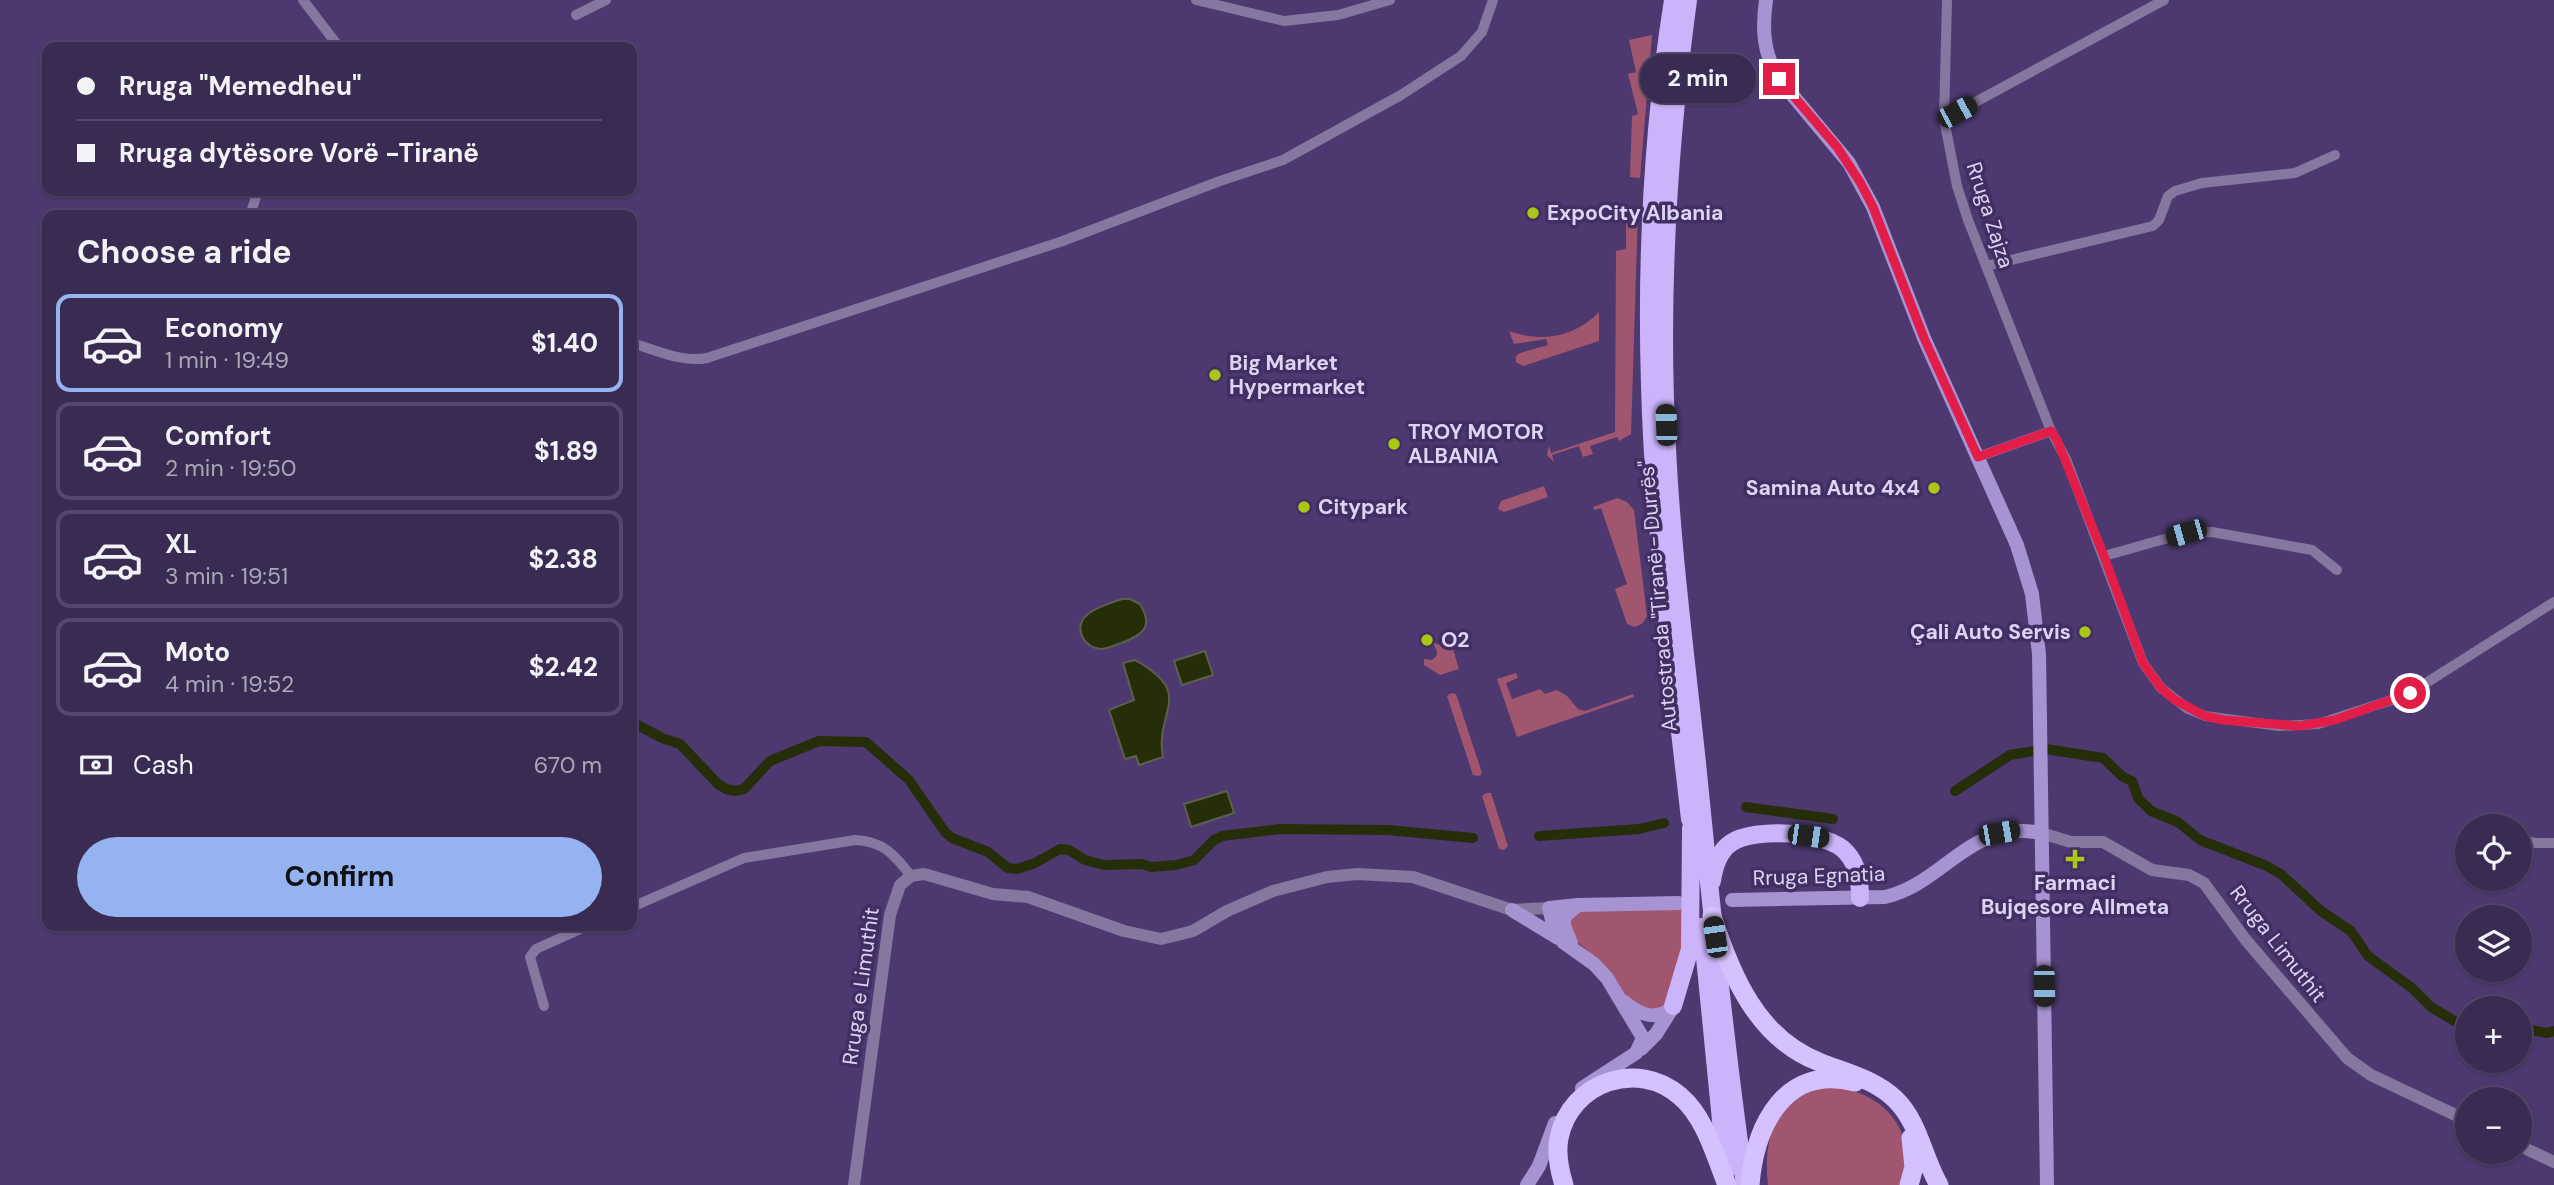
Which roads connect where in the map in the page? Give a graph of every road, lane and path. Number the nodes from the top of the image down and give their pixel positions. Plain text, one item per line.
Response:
1 (303, 0) edge
2 (606, 0) edge
3 (1196, 0) edge
4 (1493, 0) edge
5 (1688, 0) edge
6 (1766, 0) edge
7 (1947, 0) edge
8 (2164, 0) edge
9 (1386, 1) edge
10 (1671, 4) edge
11 (576, 15) dead end
12 (335, 42) edge
13 (1944, 119) junction
14 (2335, 155) dead end
15 (1986, 266) junction
16 (637, 345) edge
17 (2051, 431) junction
18 (1978, 457) junction
19 (2104, 556) junction
20 (2337, 570) dead end
21 (2554, 602) edge
22 (1692, 828) junction
23 (2040, 833) junction
24 (2532, 842) edge
25 (2554, 843) edge
26 (911, 876) junction
27 (1710, 895) junction
28 (1860, 898) junction
29 (1732, 900) dead end
30 (1679, 903) dead end
31 (637, 905) edge
32 (1578, 905) junction
33 (1549, 908) junction
34 (1512, 910) junction
35 (1712, 916) junction
36 (576, 931) edge
37 (1563, 942) junction
38 (1582, 954) junction
39 (1615, 991) junction
40 (544, 1006) dead end
41 (1673, 1006) junction
42 (1636, 1053) junction
43 (2455, 1115) edge
44 (2532, 1152) edge
45 (2554, 1162) edge
46 (854, 1185) edge
47 (1527, 1185) edge
48 (1564, 1185) edge
49 (1727, 1185) edge
50 (1745, 1185) edge
51 (1750, 1185) edge
52 (1909, 1185) edge
53 (1939, 1185) edge
54 (2047, 1185) edge

1 - 12 street
2 - 11 street
3 - 9 street
4 - 16 street
5 - 27 highway, Autostrada "Tiranë - Durrës"
6 - 18 main road
7 - 13 street, Rruga Zajza
8 - 13 street
10 - 22 highway, Autostrada "Tiranë - Durrës"
13 - 15 street, Rruga Zajza
14 - 15 street
15 - 17 street, Rruga Zajza
17 - 18 street
17 - 19 street, Rruga Zajza
18 - 23 main road
19 - 20 street
19 - 21 street, Rruga Zajza
22 - 41 highway
22 - 49 highway, Autostrada "Tiranë - Durrës"
23 - 28 main road, Rruga Egnatia
23 - 43 street, Rruga Limuthit
23 - 54 main road
24 - 25 street
26 - 31 street
26 - 34 street
26 - 46 street, Rruga e Limuthit
27 - 28 highway
27 - 35 highway, Autostrada "Tiranë - Durrës"
28 - 29 main road, Rruga Egnatia
30 - 32 main road
32 - 33 main road
32 - 38 main road
33 - 34 street
33 - 37 main road
34 - 37 main road
35 - 50 highway, Autostrada "Tiranë - Durrës"
35 - 53 highway
36 - 40 street
37 - 38 main road
38 - 39 main road
39 - 41 main road
39 - 42 main road
41 - 42 main road
42 - 47 main road
44 - 45 street
48 - 49 highway
51 - 52 highway

